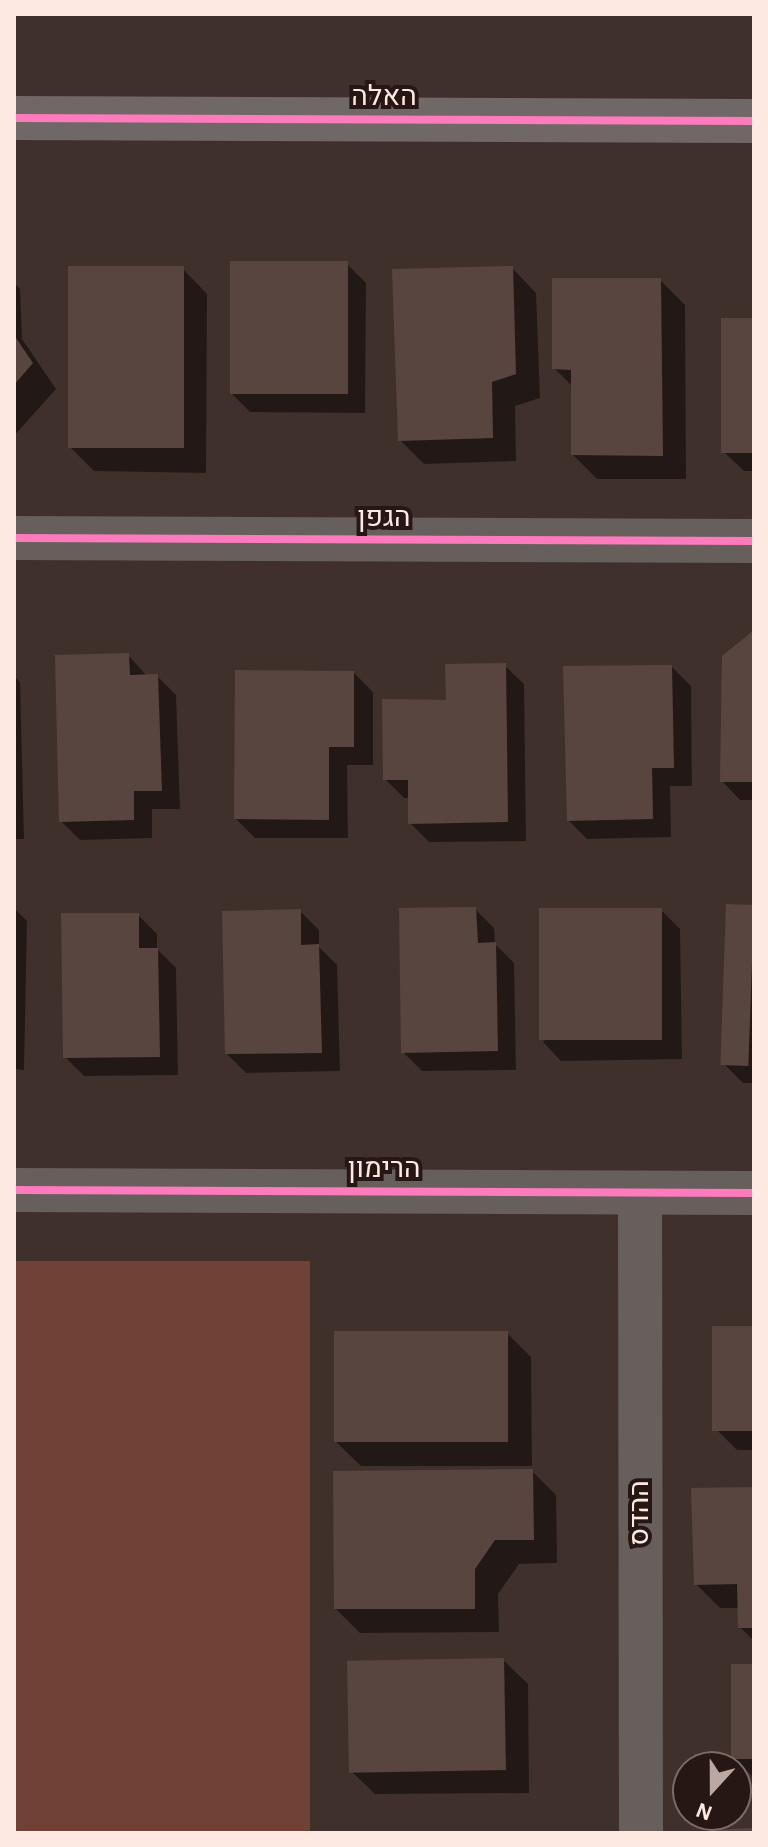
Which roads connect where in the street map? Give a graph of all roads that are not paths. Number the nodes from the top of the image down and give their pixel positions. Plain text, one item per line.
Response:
1 (14, 118) edge
2 (754, 121) edge
3 (14, 538) edge
4 (754, 541) edge
5 (14, 1190) edge
6 (640, 1193) junction
7 (754, 1193) edge
8 (641, 1833) edge

1 - 2 street, האלה
3 - 4 street, הגפן
5 - 6 street, הרימון
6 - 7 street, הרימון
6 - 8 street, ההדס

